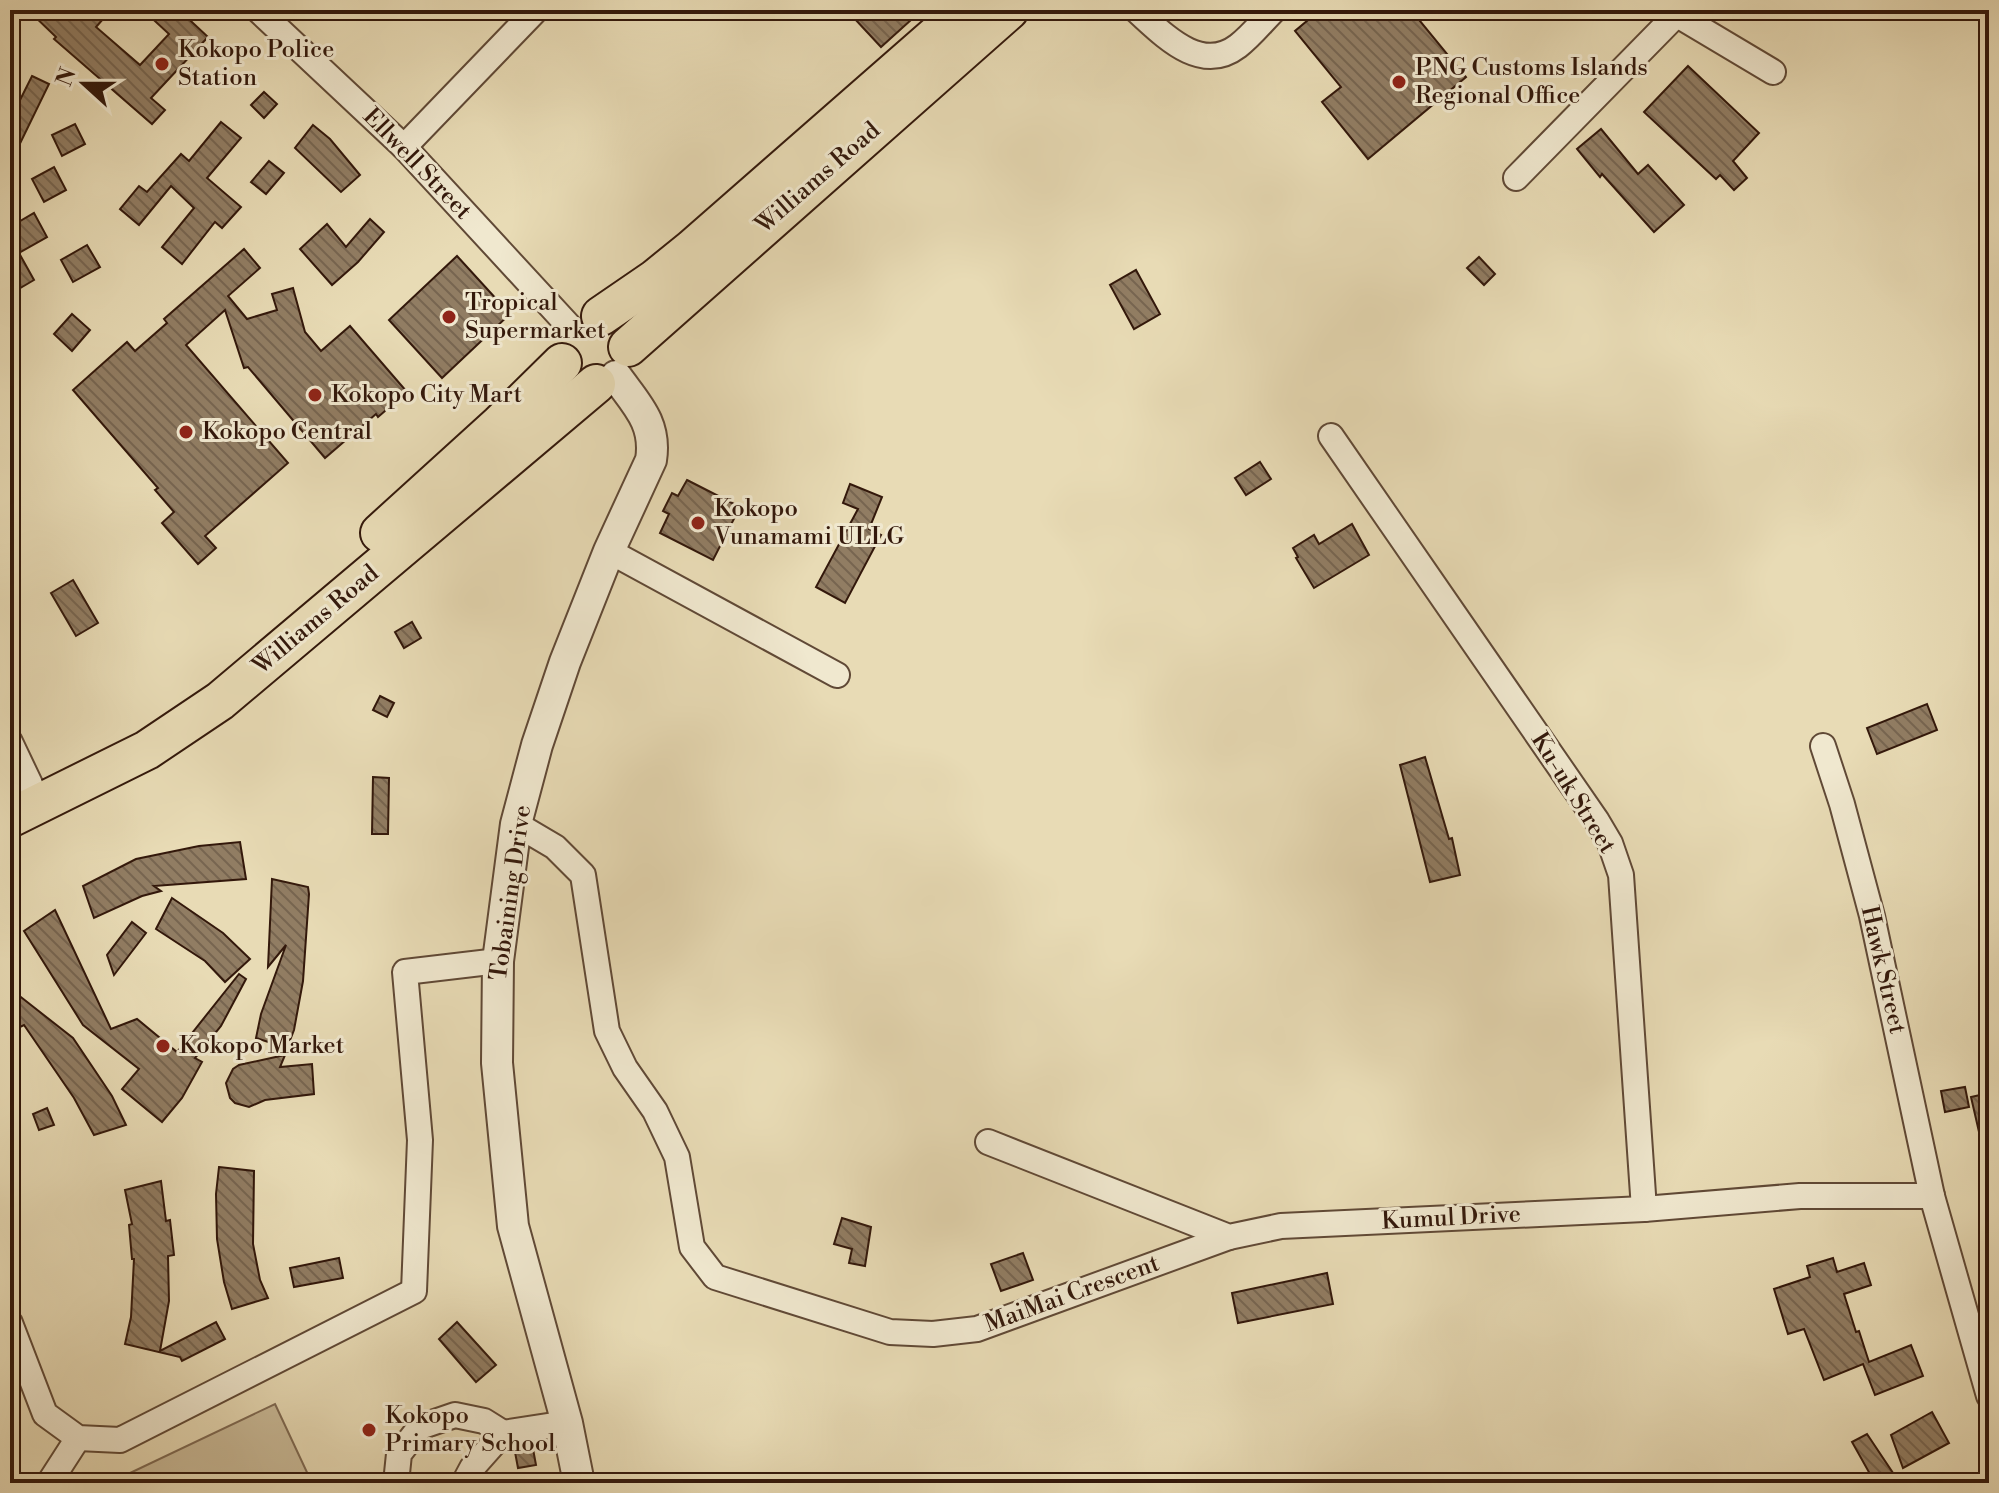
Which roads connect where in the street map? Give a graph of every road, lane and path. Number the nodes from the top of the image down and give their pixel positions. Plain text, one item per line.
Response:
1 (258, 10) edge
2 (536, 10) edge
3 (965, 10) edge
4 (1009, 10) edge
5 (1136, 10) edge
6 (1274, 10) edge
7 (1672, 12) edge
8 (1773, 72) dead end
9 (404, 147) junction
10 (1516, 178) dead end
11 (577, 335) junction
12 (613, 369) junction
13 (1331, 436) dead end
14 (609, 551) junction
15 (837, 675) dead end
16 (10, 742) edge
17 (1823, 746) dead end
18 (20, 788) edge
19 (10, 818) edge
20 (516, 824) junction
21 (498, 961) junction
22 (988, 1142) dead end
23 (1932, 1196) junction
24 (1644, 1209) junction
25 (1229, 1237) junction
26 (10, 1323) edge
27 (1989, 1396) edge
28 (567, 1423) junction
29 (503, 1433) junction
30 (78, 1438) junction
31 (49, 1483) edge
32 (396, 1483) edge
33 (464, 1483) edge
34 (579, 1483) edge

1 - 9 street, Ellwell Street
2 - 9 street
3 - 11 main road, Williams Road
4 - 12 main road, Williams Road
5 - 6 street
7 - 8 street
7 - 10 street
9 - 11 street, Ellwell Street
11 - 12 main road
11 - 12 main road
11 - 18 main road, Williams Road
12 - 14 street, Tobaining Drive
12 - 19 main road, Williams Road
13 - 24 street, Ku-uk Street
14 - 15 street
14 - 20 street, Tobaining Drive
16 - 18 street
17 - 23 street, Hawk Street
20 - 21 street, Tobaining Drive
20 - 25 street, MaiMai Crescent
21 - 28 street, Tobaining Drive
21 - 30 street
22 - 25 street
23 - 24 street, Kumul Drive
23 - 27 street, Hawk Street
24 - 25 street, Kumul Drive
26 - 30 street
28 - 29 street
28 - 34 street, Tobaining Drive
29 - 32 street
29 - 33 street
30 - 31 street

